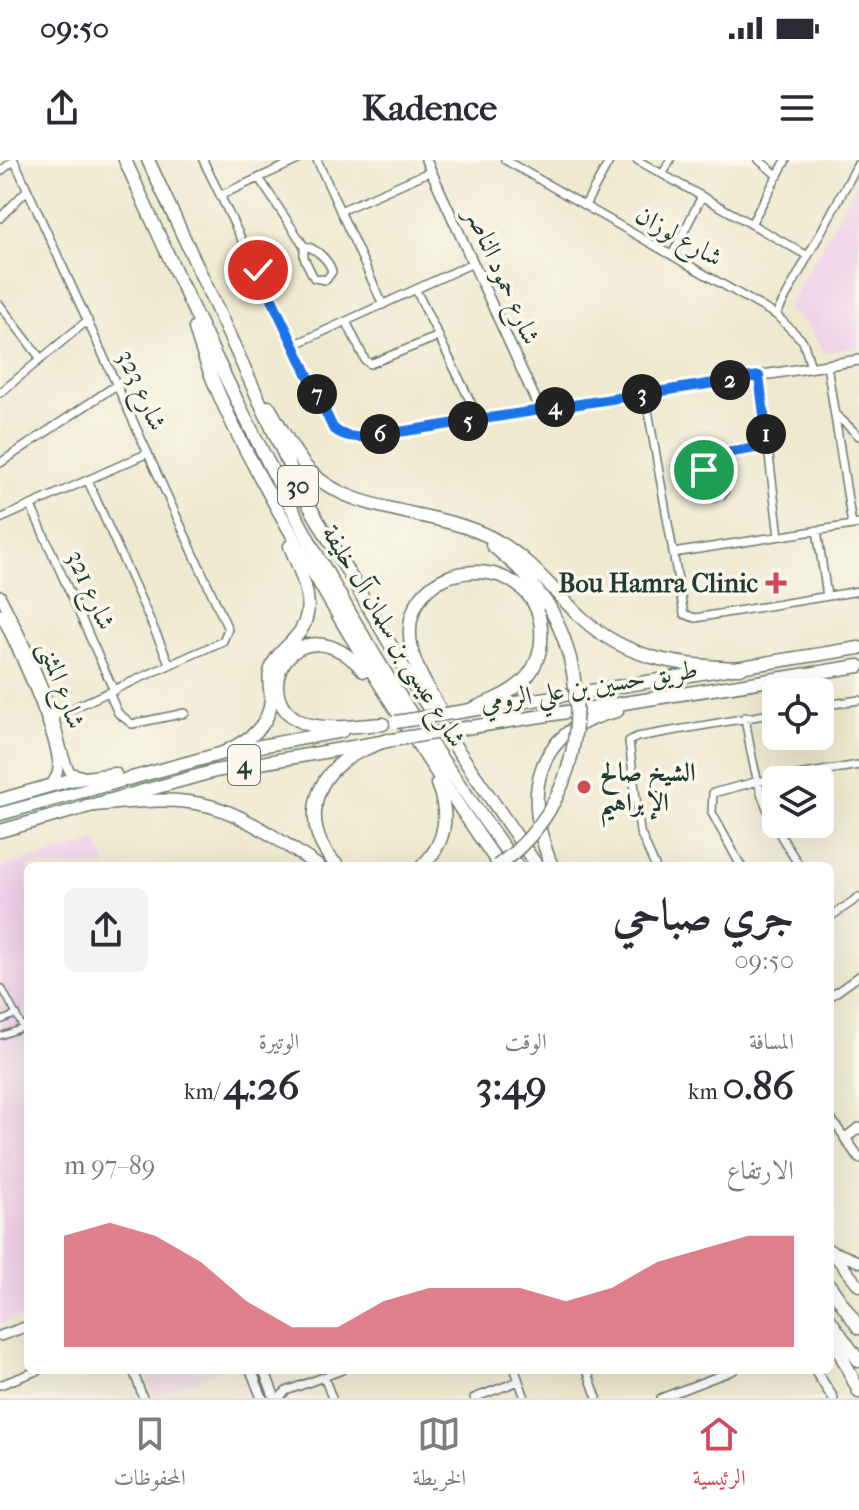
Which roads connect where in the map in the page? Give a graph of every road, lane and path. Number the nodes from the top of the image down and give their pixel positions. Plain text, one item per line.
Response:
1 (14, 160) edge
2 (125, 160) edge
3 (148, 160) edge
4 (203, 160) edge
5 (274, 160) edge
6 (298, 160) edge
7 (317, 160) edge
8 (426, 160) edge
9 (505, 160) edge
10 (610, 160) edge
11 (637, 160) edge
12 (670, 160) edge
13 (759, 160) edge
14 (786, 160) edge
15 (859, 162) edge
16 (279, 169) junction
17 (431, 171) junction
18 (0, 172) edge
19 (663, 174) junction
20 (778, 176) junction
21 (259, 178) junction
22 (27, 190) junction
23 (221, 195) junction
24 (702, 196) junction
25 (585, 205) junction
26 (340, 211) junction
27 (0, 218) edge
28 (751, 224) junction
29 (304, 246) junction
30 (672, 255) junction
31 (808, 256) junction
32 (473, 263) junction
33 (416, 290) junction
34 (188, 301) junction
35 (0, 305) edge
36 (383, 305) junction
37 (776, 315) junction
38 (88, 320) junction
39 (346, 321) junction
40 (439, 336) junction
41 (294, 345) junction
42 (41, 359) junction
43 (239, 359) junction
44 (859, 360) edge
45 (827, 365) junction
46 (811, 367) junction
47 (759, 376) junction
48 (118, 384) junction
49 (0, 393) edge
50 (645, 393) junction
51 (540, 410) junction
52 (835, 414) junction
53 (479, 419) junction
54 (859, 436) edge
55 (768, 446) junction
56 (148, 453) junction
57 (721, 453) junction
58 (0, 463) edge
59 (88, 481) junction
60 (273, 502) junction
61 (31, 506) junction
62 (0, 519) edge
63 (451, 522) junction
64 (855, 524) edge
65 (817, 530) junction
66 (779, 536) junction
67 (673, 553) junction
68 (859, 591) edge
69 (0, 595) edge
70 (827, 596) junction
71 (0, 613) edge
72 (859, 648) edge
73 (170, 665) junction
74 (859, 666) edge
75 (740, 668) junction
76 (749, 683) junction
77 (112, 692) junction
78 (859, 700) edge
79 (389, 701) junction
80 (834, 704) edge
81 (472, 709) junction
82 (185, 713) dead end
83 (762, 715) edge
84 (53, 717) junction
85 (745, 717) junction
86 (389, 723) junction
87 (388, 740) junction
88 (421, 752) junction
89 (223, 753) junction
90 (859, 765) edge
91 (162, 768) junction
92 (91, 777) junction
93 (755, 782) junction
94 (51, 785) junction
95 (486, 791) junction
96 (0, 800) edge
97 (86, 806) junction
98 (0, 814) edge
99 (0, 831) edge
100 (281, 841) junction
101 (304, 862) edge
102 (312, 862) edge
103 (335, 862) edge
104 (426, 862) edge
105 (496, 862) edge
106 (503, 862) edge
107 (514, 862) edge
108 (534, 862) edge
109 (551, 862) edge
110 (653, 862) edge
111 (739, 862) edge
112 (796, 862) edge
113 (859, 897) edge
114 (834, 912) edge
115 (859, 976) edge
116 (2, 988) edge
117 (834, 994) edge
118 (17, 1014) junction
119 (0, 1021) edge
120 (24, 1025) edge
121 (24, 1027) edge
122 (0, 1036) edge
123 (834, 1123) edge
124 (859, 1128) edge
125 (845, 1138) junction
126 (859, 1158) edge
127 (834, 1251) edge
128 (834, 1254) edge
129 (859, 1262) edge
130 (859, 1286) edge
131 (834, 1292) edge
132 (834, 1326) edge
133 (24, 1327) edge
134 (859, 1328) edge
135 (0, 1336) edge
136 (834, 1340) edge
137 (859, 1361) edge
138 (29, 1374) edge
139 (134, 1374) edge
140 (252, 1374) edge
141 (266, 1374) edge
142 (332, 1374) edge
143 (516, 1374) edge
144 (588, 1374) edge
145 (715, 1374) edge
146 (818, 1374) edge
147 (324, 1377) junction
148 (519, 1381) junction
149 (0, 1385) edge
150 (271, 1387) junction
151 (286, 1391) junction
152 (859, 1392) edge
153 (259, 1395) edge
154 (143, 1398) edge
155 (277, 1398) edge
156 (332, 1398) edge
157 (474, 1398) edge
158 (525, 1398) edge
159 (597, 1398) edge
160 (661, 1398) edge
161 (833, 1398) edge

1 - 18 street
1 - 22 street, شارع 323
2 - 34 highway, شارع عيسى بن سلمان آل خليفة / 30
3 - 43 highway, شارع عيسى بن سلمان آل خليفة / 30
4 - 23 street
5 - 16 street
6 - 16 street
7 - 26 street
8 - 17 street, شارع حمود الناصر
9 - 25 street, شارع لوزان
10 - 25 street
11 - 19 street
12 - 19 street
13 - 20 street
14 - 20 street
15 - 31 street
16 - 21 street
17 - 26 street
17 - 32 street, شارع حمود الناصر
19 - 24 street
20 - 28 street
21 - 23 street
21 - 29 street
22 - 27 street
22 - 38 street, شارع 323
23 - 41 street
24 - 28 street
24 - 30 street
25 - 30 street, شارع لوزان
26 - 36 street
28 - 31 street
29 - 29 street
30 - 37 street, شارع لوزان
31 - 37 street
32 - 33 street
32 - 51 street, شارع حمود الناصر
33 - 36 street
33 - 40 street
34 - 60 highway
34 - 107 highway, شارع عيسى بن سلمان آل خليفة / 30
35 - 42 street
36 - 39 street
37 - 46 street, شارع لوزان
38 - 42 street
38 - 48 street, شارع 323
39 - 40 street
39 - 41 street
40 - 53 street
41 - 53 street
42 - 49 street
43 - 63 highway
43 - 95 highway, شارع عيسى بن سلمان آل خليفة / 30
44 - 45 street
45 - 46 street
45 - 52 street
46 - 47 street
47 - 50 street
47 - 55 street
48 - 56 street, شارع 323
48 - 58 street
50 - 51 street
50 - 67 street
51 - 53 street
52 - 54 street
52 - 64 street
55 - 57 street
55 - 66 street
56 - 59 street
56 - 73 street, شارع 323
57 - 57 street
59 - 61 street
59 - 73 street
60 - 79 highway
60 - 89 highway
61 - 62 street
61 - 77 street, شارع 321
63 - 75 highway
63 - 106 highway, bridge
64 - 65 street
65 - 66 street
65 - 70 street
66 - 67 street
67 - 70 street
68 - 70 street
69 - 84 street, شارع المثنى
71 - 94 street, شارع المثنى
72 - 75 highway, طريق حسين بن علي الرومي / 4
73 - 77 street
74 - 76 highway, طريق حسين بن علي الرومي / 4
75 - 81 highway, طريق حسين بن علي الرومي / 4
76 - 87 highway, طريق حسين بن علي الرومي / 4, bridge
76 - 109 highway
77 - 82 street, شارع 321
77 - 84 street
78 - 80 street
79 - 86 highway
79 - 88 highway
81 - 86 highway, طريق حسين بن علي الرومي / 4, bridge
81 - 95 highway
83 - 85 street
84 - 92 street, شارع المثنى
85 - 93 street
85 - 110 street
86 - 89 highway, طريق حسين بن علي الرومي / 4
87 - 97 highway, طريق حسين بن علي الرومي / 4
87 - 103 highway
88 - 104 highway
88 - 105 highway
89 - 91 highway, طريق حسين بن علي الرومي / 4
90 - 93 street
91 - 92 highway
91 - 98 highway, طريق حسين بن علي الرومي / 4
92 - 94 highway
93 - 111 street
93 - 112 street
94 - 96 highway
95 - 108 highway, شارع عيسى بن سلمان آل خليفة / 30
97 - 99 highway, طريق حسين بن علي الرومي / 4
97 - 100 highway
100 - 101 highway
100 - 102 highway
113 - 114 street
115 - 117 street
116 - 118 street
118 - 119 street
118 - 120 street
121 - 122 street
123 - 125 street
124 - 125 street
125 - 126 street
127 - 129 main road
128 - 130 main road
131 - 134 highway
132 - 137 highway
133 - 135 street
136 - 152 highway
138 - 149 street
139 - 154 street
140 - 153 street
141 - 150 street
142 - 147 street
143 - 148 street
144 - 159 street
145 - 160 street
146 - 161 street
147 - 151 street
147 - 156 street
148 - 157 street
148 - 158 street
150 - 151 street
150 - 155 street
151 - 155 street

